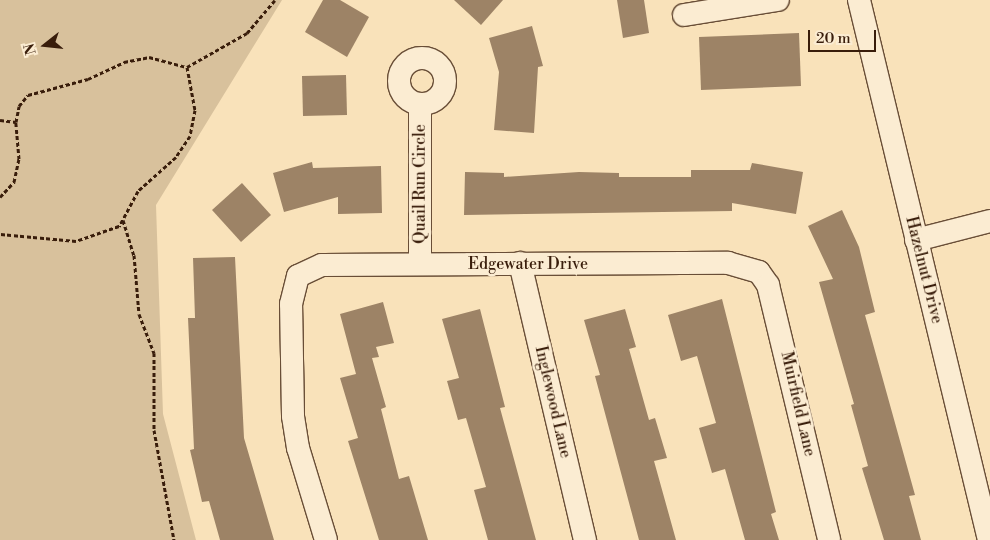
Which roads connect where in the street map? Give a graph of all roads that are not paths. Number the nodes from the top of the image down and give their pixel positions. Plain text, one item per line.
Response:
1 (778, 0) edge
2 (859, 0) edge
3 (684, 15) dead end
4 (420, 104) dead end
5 (990, 221) edge
6 (916, 240) junction
7 (420, 264) junction
8 (520, 264) junction
9 (759, 272) joint
10 (326, 540) edge
11 (585, 540) edge
12 (829, 540) edge
13 (989, 540) edge

1 - 3 street
2 - 6 street, Hazelnut Drive
4 - 7 street, Quail Run Circle
5 - 6 street
6 - 13 street, Hazelnut Drive
7 - 8 street, Edgewater Drive
7 - 10 street, Edgewater Drive
8 - 9 street, Edgewater Drive
8 - 11 street, Inglewood Lane
9 - 12 street, Muirfield Lane

